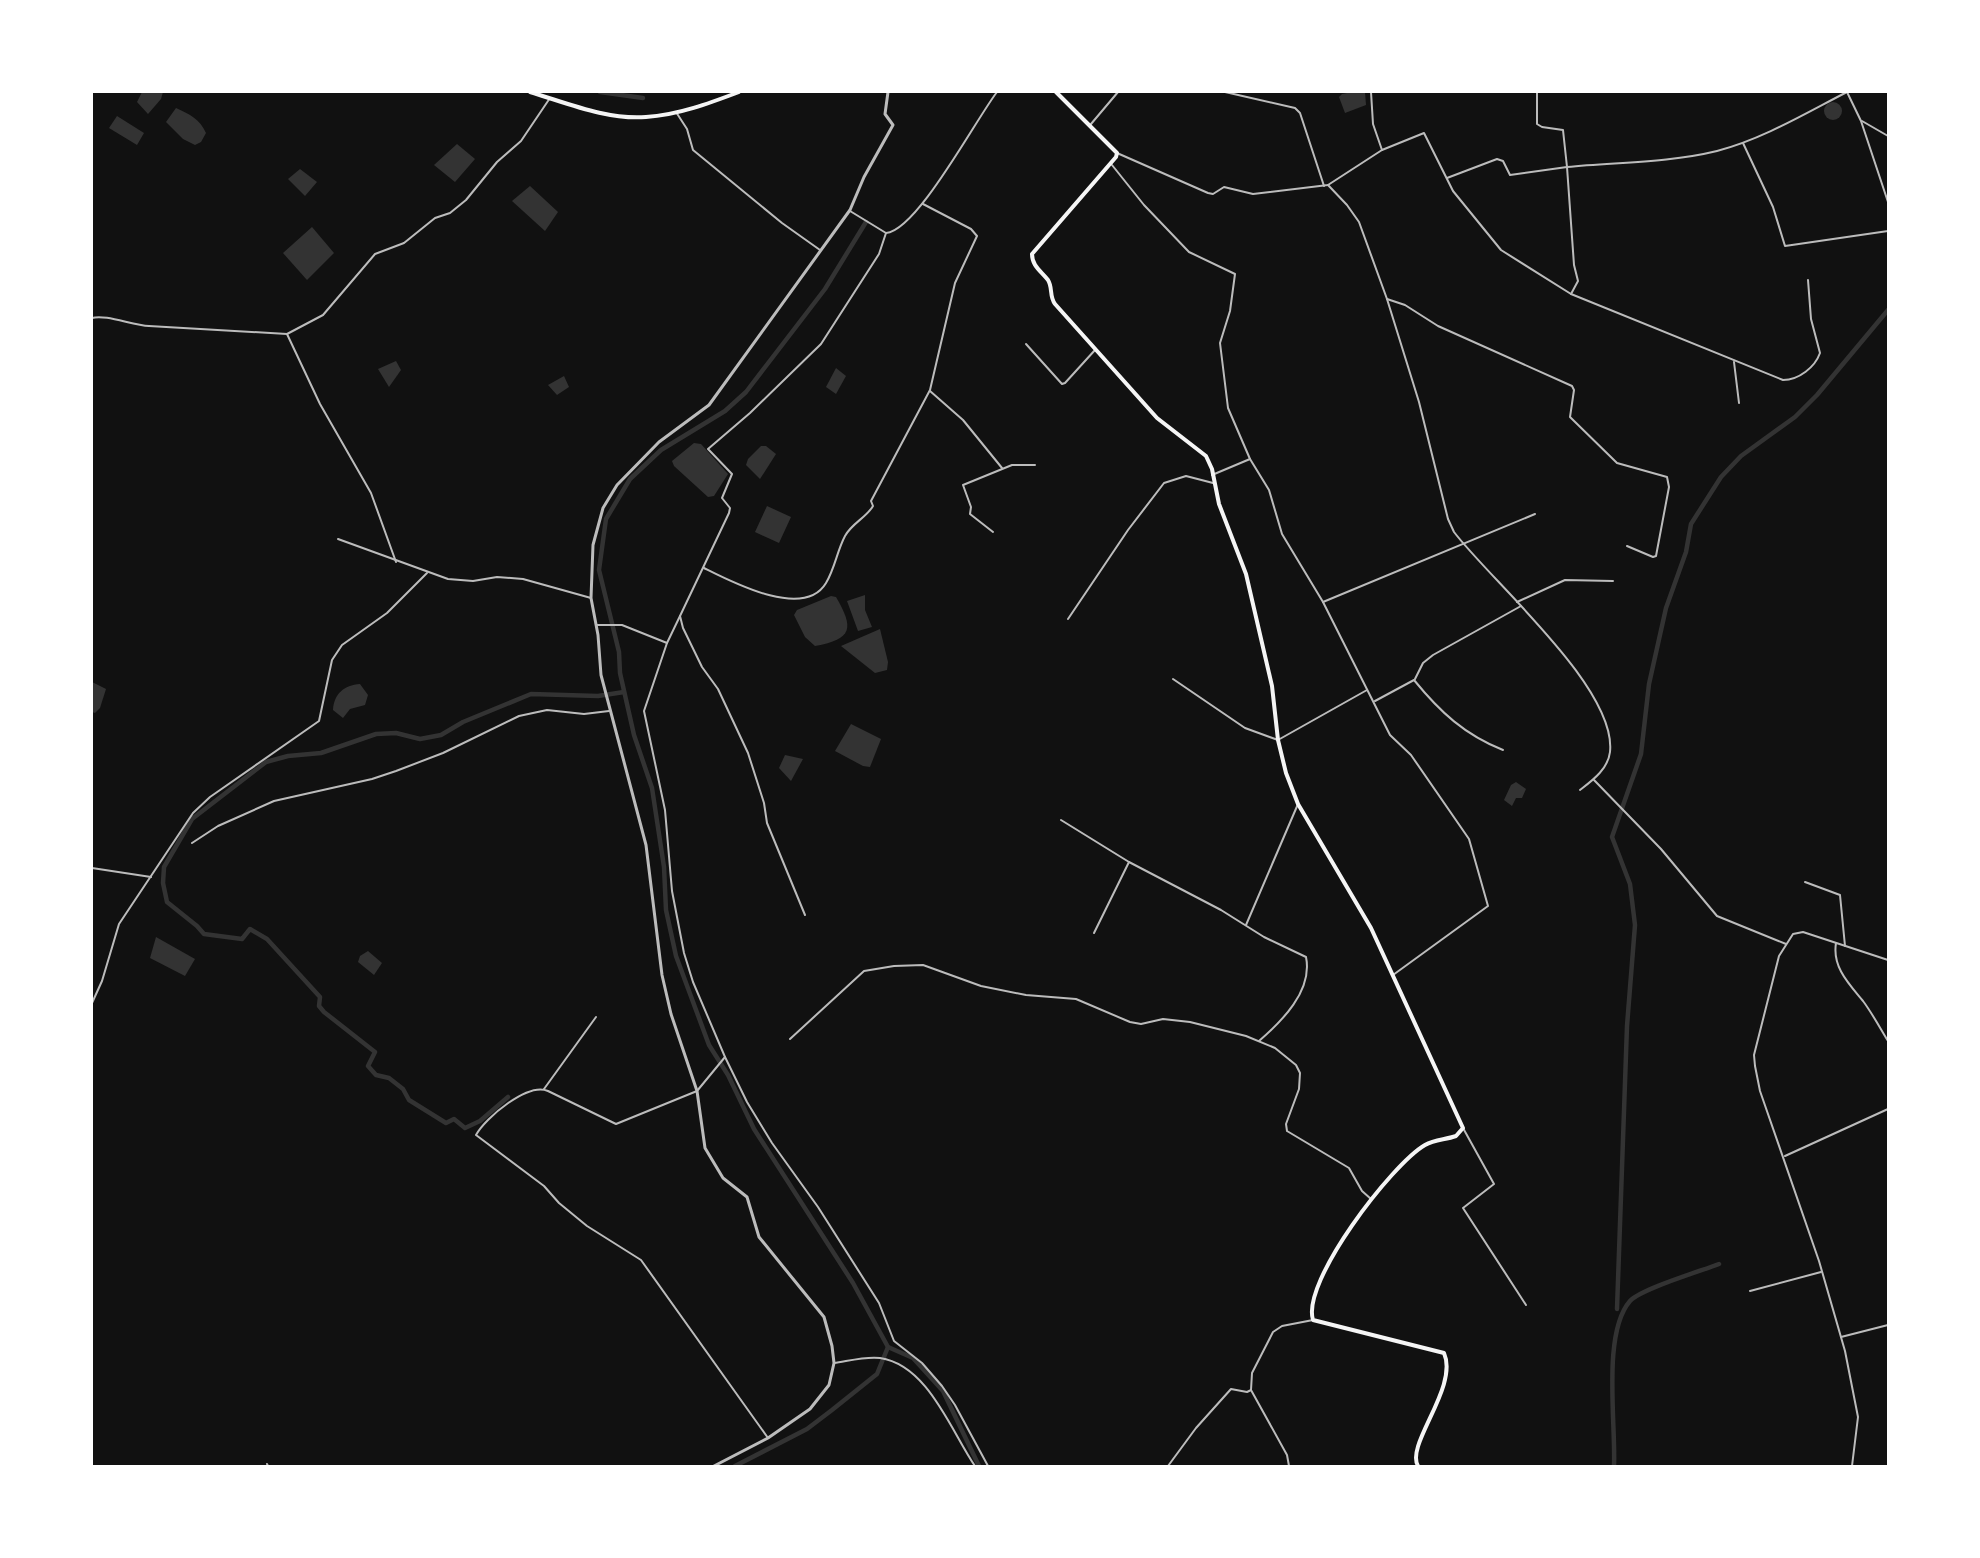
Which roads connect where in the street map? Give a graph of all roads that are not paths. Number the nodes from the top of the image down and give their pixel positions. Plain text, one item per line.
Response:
1 (530, 92) edge
2 (739, 92) edge
3 (888, 92) edge
4 (997, 92) edge
5 (1056, 92) edge
6 (1118, 92) edge
7 (1225, 92) edge
8 (1371, 92) edge
9 (1536, 92) edge
10 (1848, 92) edge
11 (550, 98) junction
12 (676, 112) junction
13 (1861, 121) junction
14 (1091, 124) junction
15 (1888, 136) edge
16 (1743, 142) junction
17 (1382, 150) junction
18 (1117, 153) junction
19 (1112, 165) junction
20 (1567, 167) junction
21 (1447, 178) junction
22 (1326, 186) junction
23 (1888, 202) edge
24 (923, 204) junction
25 (850, 210) junction
26 (1888, 231) edge
27 (886, 233) junction
28 (820, 251) junction
29 (1808, 280) dead end
30 (1571, 294) junction
31 (1387, 299) junction
32 (92, 318) edge
33 (287, 334) junction
34 (1026, 344) dead end
35 (1095, 350) junction
36 (1734, 361) junction
37 (930, 390) junction
38 (1738, 404) dead end
39 (1250, 459) junction
40 (1035, 465) dead end
41 (1002, 468) junction
42 (1212, 475) junction
43 (1213, 483) junction
44 (1536, 514) dead end
45 (993, 532) dead end
46 (338, 539) dead end
47 (1462, 543) junction
48 (1627, 546) dead end
49 (396, 562) junction
50 (704, 568) junction
51 (427, 573) junction
52 (1613, 581) dead end
53 (591, 598) junction
54 (1323, 602) junction
55 (1517, 602) junction
56 (1521, 606) junction
57 (680, 616) junction
58 (1068, 619) dead end
59 (596, 626) junction
60 (667, 643) junction
61 (1173, 679) dead end
62 (1414, 680) junction
63 (1367, 690) junction
64 (1375, 701) junction
65 (609, 709) junction
66 (1278, 740) junction
67 (1503, 750) dead end
68 (1594, 780) junction
69 (1581, 790) dead end
70 (1298, 804) junction
71 (1061, 820) dead end
72 (192, 843) dead end
73 (1129, 862) junction
74 (92, 868) edge
75 (151, 878) junction
76 (1805, 882) dead end
77 (805, 915) dead end
78 (1246, 925) junction
79 (1094, 933) dead end
80 (1836, 943) junction
81 (1786, 944) junction
82 (1845, 946) junction
83 (1888, 960) edge
84 (1394, 975) junction
85 (92, 1003) edge
86 (596, 1017) dead end
87 (790, 1040) dead end
88 (1259, 1041) junction
89 (1888, 1041) edge
90 (724, 1058) junction
91 (544, 1089) junction
92 (697, 1091) junction
93 (1888, 1109) edge
94 (1463, 1128) junction
95 (1785, 1156) junction
96 (1372, 1199) junction
97 (1821, 1272) junction
98 (1750, 1291) dead end
99 (1526, 1305) dead end
100 (1313, 1320) junction
101 (1888, 1324) edge
102 (1841, 1337) junction
103 (834, 1363) junction
104 (1251, 1390) junction
105 (768, 1438) junction
106 (714, 1467) edge
107 (975, 1467) edge
108 (988, 1467) edge
109 (1168, 1467) edge
110 (1289, 1467) edge
111 (1419, 1467) edge
112 (1852, 1467) edge

1 - 11 main road
2 - 12 main road
3 - 25 street
4 - 24 street
5 - 14 main road
6 - 14 street
7 - 22 street
8 - 17 street
9 - 20 street
10 - 13 street
10 - 16 street
11 - 12 main road
11 - 33 street
12 - 28 street
13 - 15 street
13 - 23 street
14 - 18 main road
16 - 20 street
16 - 26 street
17 - 21 street
17 - 22 street
18 - 19 main road
18 - 22 street
19 - 35 main road
19 - 39 street
20 - 21 street
20 - 30 street
21 - 30 street
22 - 31 street
24 - 27 street
24 - 37 street
25 - 27 street
25 - 28 street
27 - 50 street
28 - 53 street
29 - 36 street
30 - 36 street
31 - 47 street
31 - 48 street
32 - 33 street
33 - 49 street
34 - 35 street
35 - 42 main road
36 - 38 street
37 - 41 street
37 - 50 street
39 - 42 street
39 - 54 street
40 - 41 street
41 - 45 street
42 - 43 main road
43 - 58 street
43 - 66 main road
44 - 47 street
46 - 49 street
47 - 54 street
47 - 55 street
49 - 51 street
50 - 57 street
51 - 53 street
51 - 75 street
52 - 55 street
53 - 59 street
54 - 63 street
55 - 56 street
56 - 62 street
56 - 68 street
57 - 60 street
57 - 77 street
59 - 60 street
59 - 65 street
60 - 90 street
61 - 66 street
62 - 64 street
62 - 67 street
63 - 64 street
63 - 66 street
64 - 84 street
65 - 72 street
65 - 92 street
66 - 70 main road
68 - 69 street
68 - 81 street
70 - 78 street
70 - 84 main road
71 - 73 street
73 - 78 street
73 - 79 street
74 - 75 street
75 - 85 street
76 - 82 street
78 - 88 street
80 - 81 street
80 - 82 street
80 - 89 street
81 - 95 street
82 - 83 street
84 - 94 main road
86 - 91 street
87 - 88 street
88 - 96 street
90 - 92 street
90 - 108 street
91 - 92 street
91 - 105 street
92 - 103 street
93 - 95 street
94 - 96 main road
94 - 99 street
95 - 97 street
96 - 100 main road
97 - 98 street
97 - 102 street
100 - 104 street
100 - 111 main road
101 - 102 street
102 - 112 street
103 - 105 street
103 - 107 street
104 - 109 street
104 - 110 street
105 - 106 street

